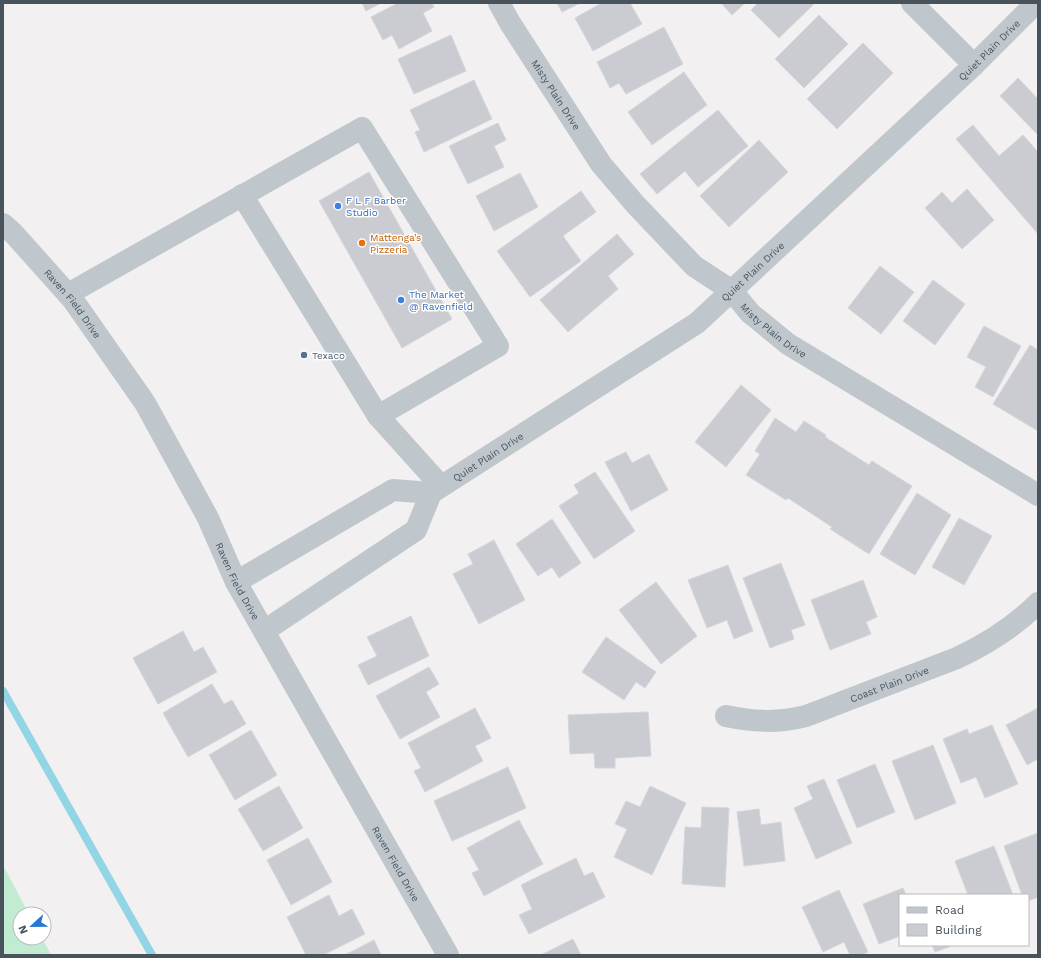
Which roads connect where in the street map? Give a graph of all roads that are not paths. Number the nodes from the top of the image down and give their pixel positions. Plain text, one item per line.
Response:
1 (499, 3) edge
2 (912, 3) edge
3 (1036, 3) edge
4 (974, 65) junction
5 (242, 195) junction
6 (3, 224) edge
7 (732, 291) junction
8 (68, 294) junction
9 (378, 416) junction
10 (436, 490) junction
11 (1038, 495) edge
12 (236, 582) junction
13 (1038, 603) edge
14 (264, 631) junction
15 (726, 716) dead end
16 (448, 955) edge

1 - 7 street, Misty Plain Drive
2 - 4 street
3 - 4 street, Quiet Plain Drive
4 - 7 street, Quiet Plain Drive
5 - 8 street
5 - 9 street
5 - 9 street
6 - 8 street, Raven Field Drive
7 - 10 street, Quiet Plain Drive
7 - 11 street, Misty Plain Drive
8 - 12 street, Raven Field Drive
9 - 10 street
10 - 12 street
10 - 14 street
12 - 14 street, Raven Field Drive
13 - 15 street, Coast Plain Drive
14 - 16 street, Raven Field Drive

